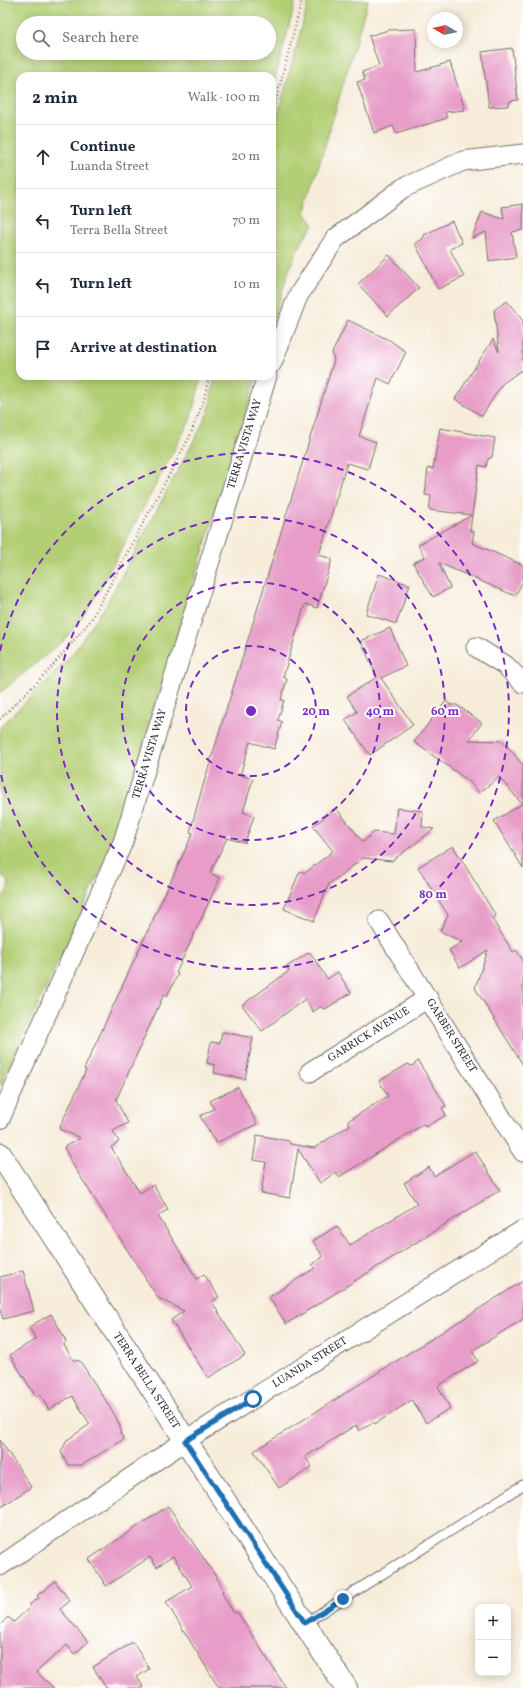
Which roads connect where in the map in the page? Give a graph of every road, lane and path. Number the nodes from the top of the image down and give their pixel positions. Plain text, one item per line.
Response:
1 (302, 0) edge
2 (276, 101) edge
3 (523, 154) edge
4 (276, 353) edge
5 (208, 380) edge
6 (266, 380) edge
7 (476, 647) dead end
8 (523, 683) edge
9 (0, 719) edge
10 (379, 921) dead end
11 (428, 998) junction
12 (310, 1072) dead end
13 (0, 1119) edge
14 (523, 1152) edge
15 (0, 1154) edge
16 (523, 1230) edge
17 (185, 1441) junction
18 (523, 1485) edge
19 (0, 1566) edge
20 (305, 1623) junction
21 (346, 1688) edge

1 - 2 path
3 - 4 street
5 - 9 path
6 - 13 street, TERRA VISTA WAY
7 - 8 street
10 - 11 street, GARBER STREET
11 - 12 street, GARRICK AVENUE
11 - 14 street, GARBER STREET
15 - 17 street, TERRA BELLA STREET
16 - 17 street, LUANDA STREET
17 - 19 street, LUANDA STREET
17 - 20 street, TERRA BELLA STREET
18 - 20 lane
20 - 21 street, TERRA BELLA STREET

